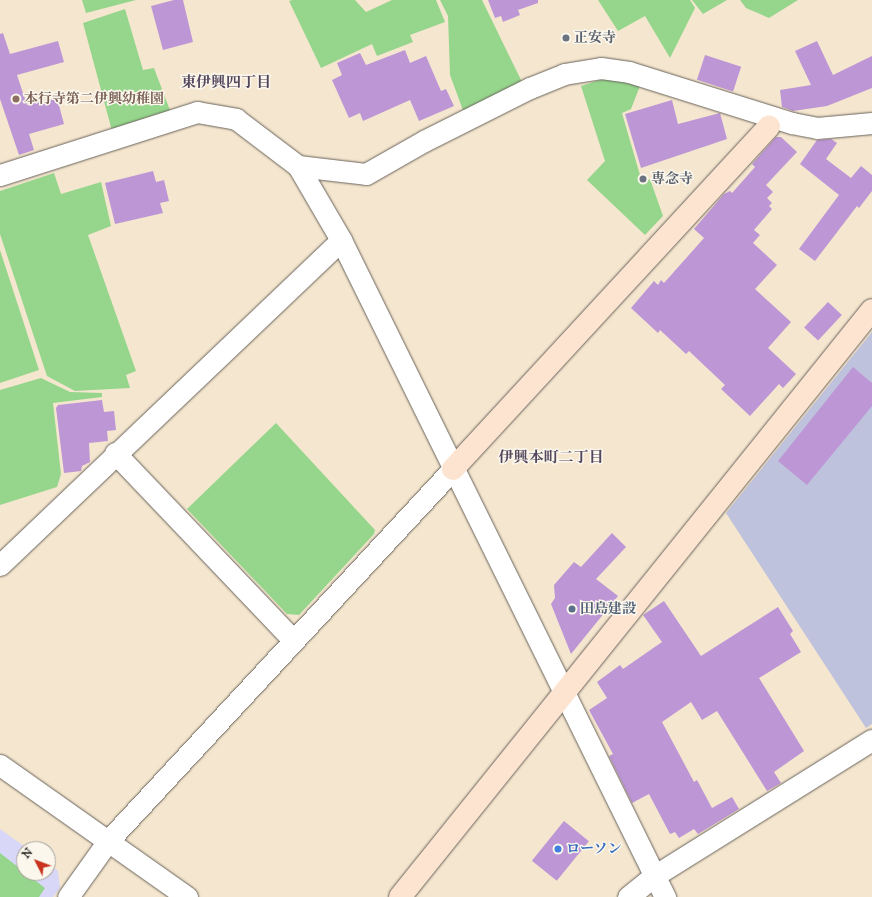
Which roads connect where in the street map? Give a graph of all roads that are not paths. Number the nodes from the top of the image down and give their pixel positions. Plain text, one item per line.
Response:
1 (772, 122) junction
2 (872, 123) edge
3 (298, 166) junction
4 (0, 175) edge
5 (341, 240) junction
6 (872, 310) edge
7 (115, 453) junction
8 (453, 469) junction
9 (0, 564) edge
10 (294, 640) junction
11 (564, 692) junction
12 (872, 740) edge
13 (0, 765) edge
14 (108, 841) junction
15 (654, 876) junction
16 (68, 897) edge
17 (187, 897) edge
18 (400, 897) edge
19 (628, 897) edge
20 (665, 897) edge

1 - 2 street
1 - 3 street
1 - 8 street
3 - 4 street
3 - 5 street
5 - 7 street
5 - 8 street
6 - 11 street
7 - 9 street
7 - 10 street
8 - 10 street
8 - 11 street
10 - 14 street
11 - 15 street
11 - 18 street
12 - 15 street
13 - 14 street
14 - 16 street
14 - 17 street
15 - 19 street
15 - 20 street

